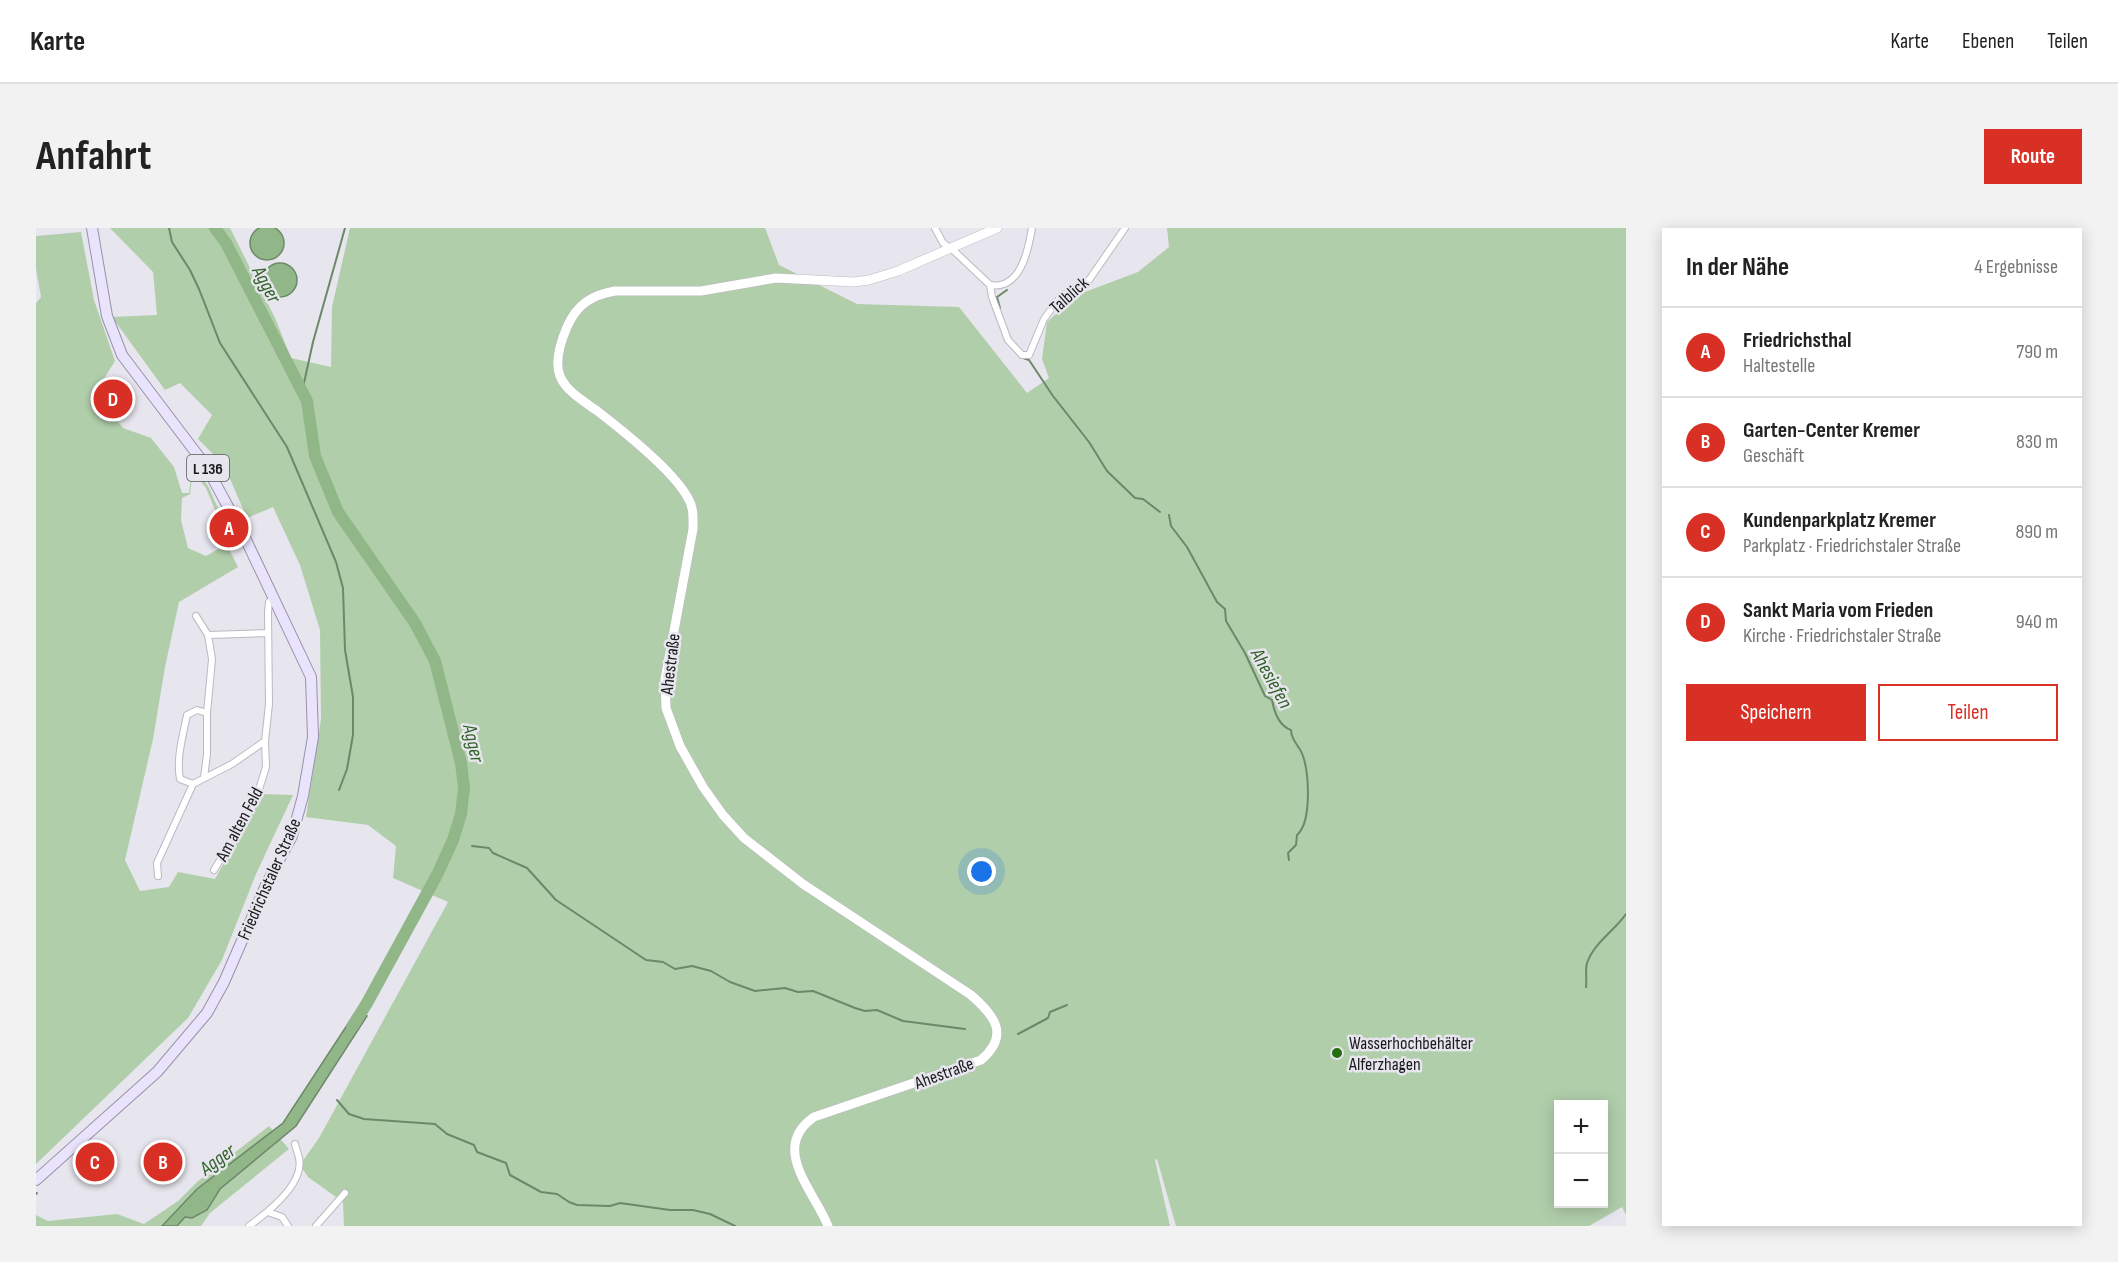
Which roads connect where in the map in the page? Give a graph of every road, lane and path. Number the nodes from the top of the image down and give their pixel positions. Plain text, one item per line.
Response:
1 (92, 228) edge
2 (935, 228) edge
3 (997, 228) edge
4 (1032, 228) edge
5 (1125, 228) edge
6 (952, 249) junction
7 (990, 285) junction
8 (273, 599) junction
9 (196, 616) dead end
10 (268, 633) junction
11 (208, 635) junction
12 (207, 713) junction
13 (265, 741) junction
14 (204, 778) junction
15 (193, 784) junction
16 (213, 870) dead end
17 (158, 876) dead end
18 (295, 1144) dead end
19 (36, 1180) edge
20 (345, 1193) dead end
21 (268, 1212) junction
22 (249, 1226) edge
23 (288, 1226) edge
24 (316, 1226) edge
25 (828, 1226) edge

1 - 8 main road, Friedrichstaler Straße / L 136
2 - 6 street
3 - 6 main road, Ahestraße
4 - 7 street
5 - 7 street, Talblick
6 - 7 street
6 - 25 main road, Ahestraße
8 - 10 street, Am alten Feld
8 - 19 main road, Friedrichstaler Straße / L 136
9 - 11 street
10 - 11 street
10 - 13 street, Am alten Feld
11 - 12 street
12 - 14 street
12 - 15 street
13 - 14 street, Am alten Feld
13 - 16 street, Am alten Feld
14 - 15 street, Am alten Feld
15 - 17 street
18 - 21 street
20 - 24 street
21 - 22 street
21 - 23 street

